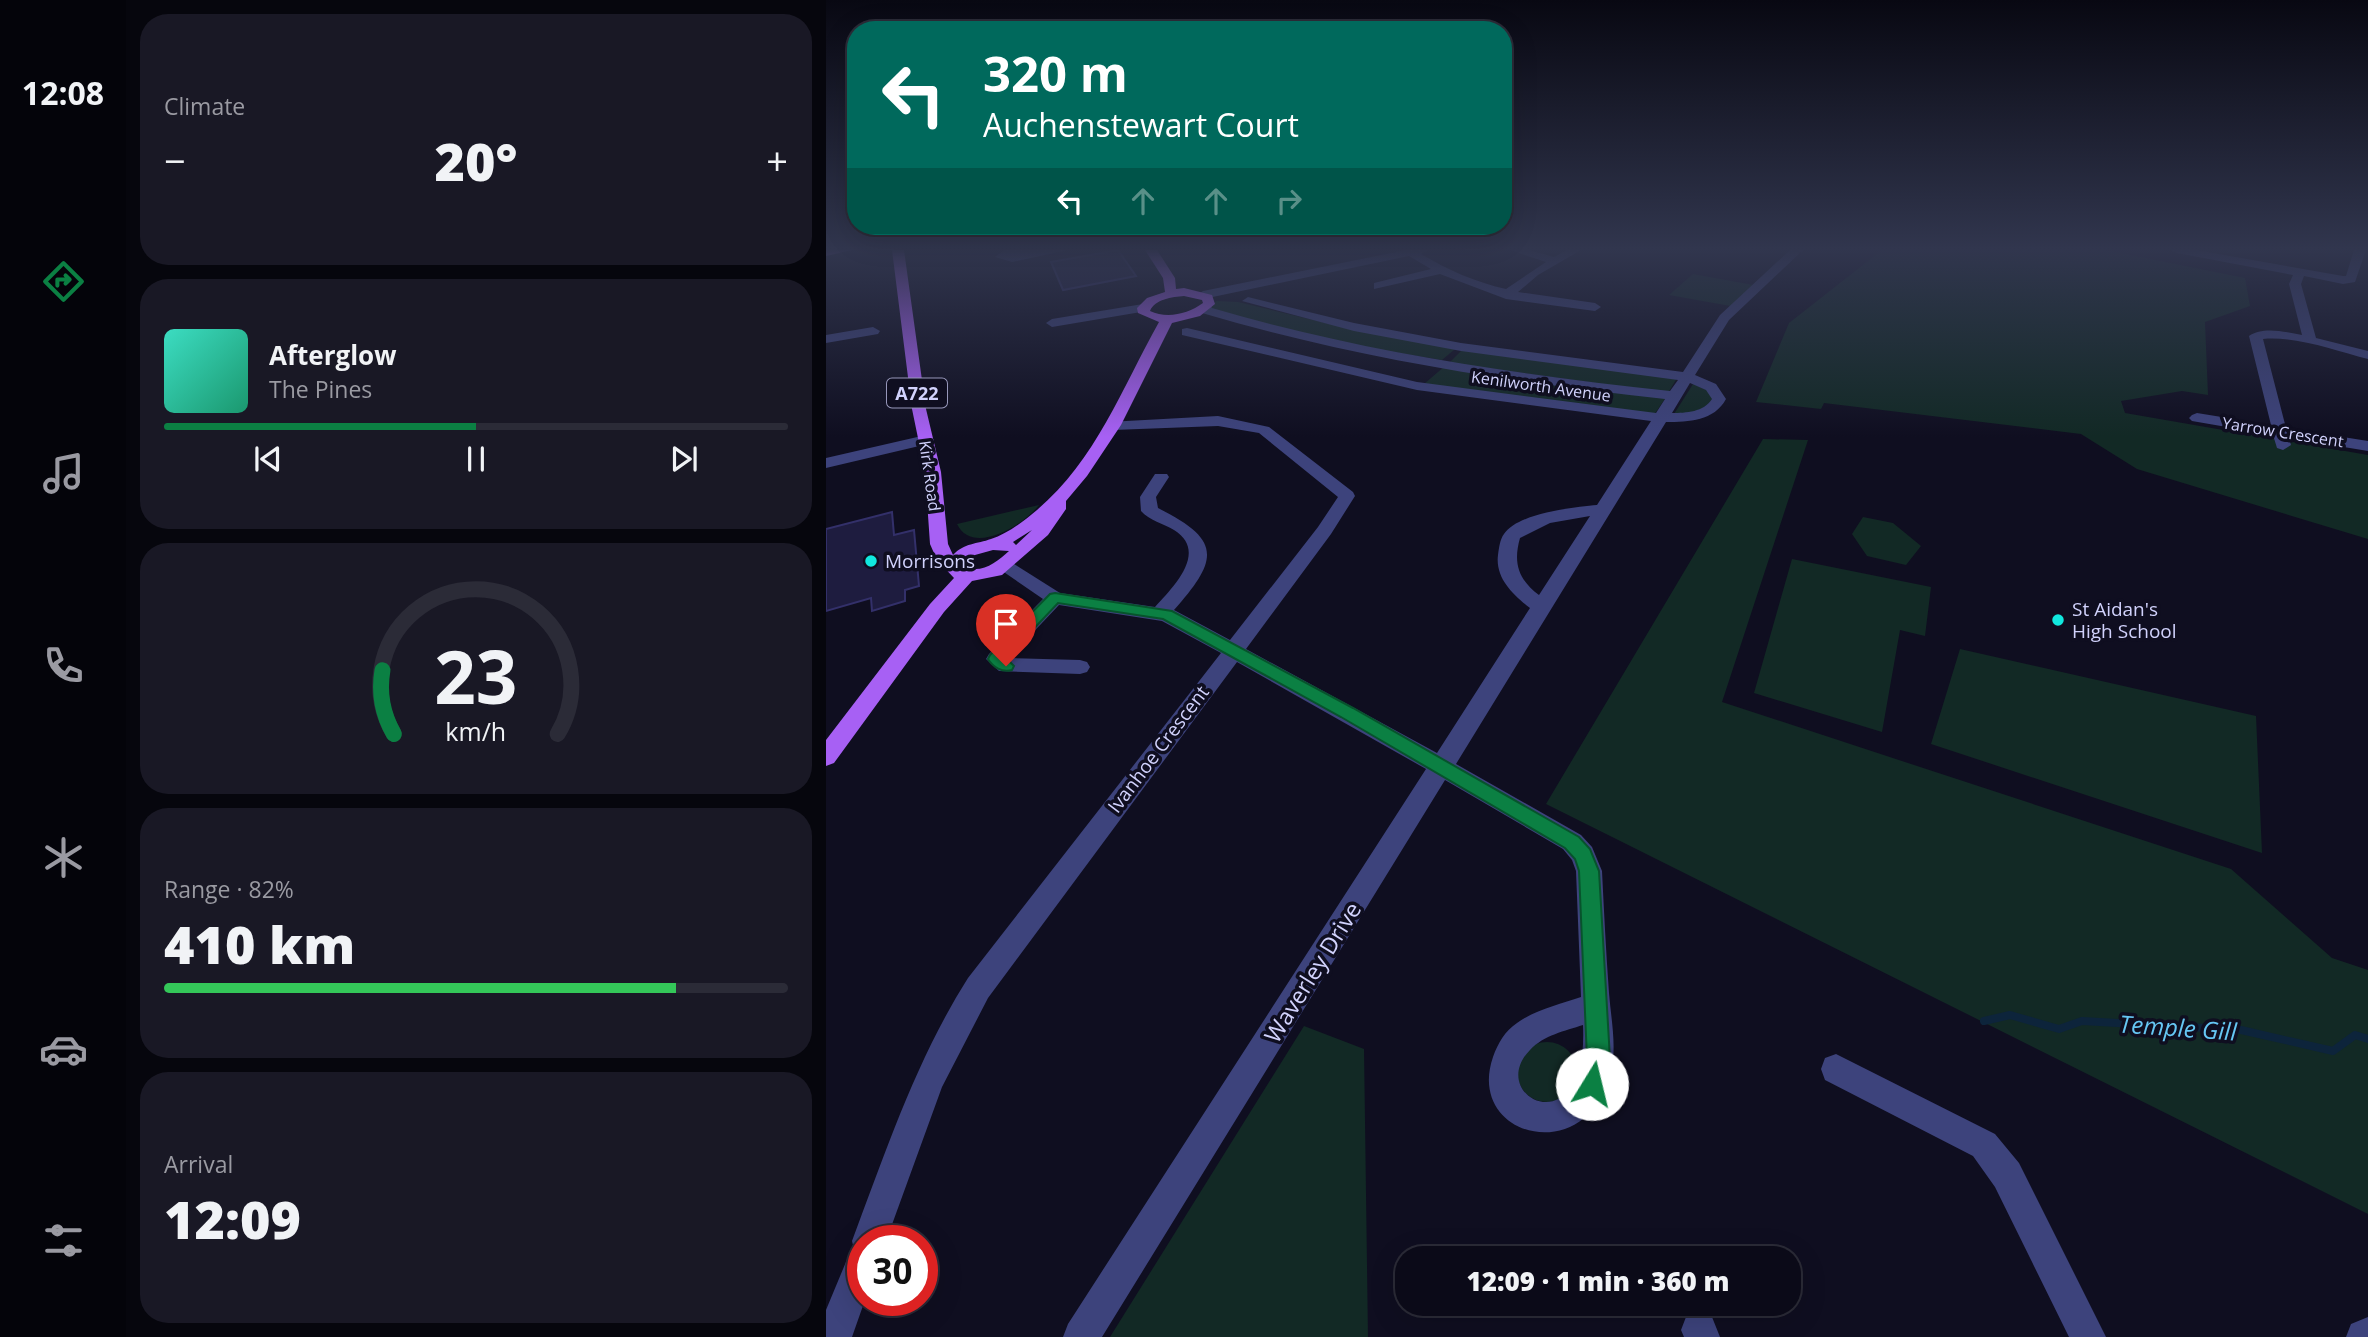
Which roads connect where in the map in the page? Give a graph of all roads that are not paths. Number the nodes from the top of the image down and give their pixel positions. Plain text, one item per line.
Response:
1 (907, 312) edge
2 (1116, 312) edge
3 (1147, 312) edge
4 (1193, 312) edge
5 (1213, 312) edge
6 (1297, 312) edge
7 (1730, 312) edge
8 (2303, 312) edge
9 (1168, 318) junction
10 (1052, 323) dead end
11 (873, 331) dead end
12 (1187, 332) dead end
13 (826, 339) edge
14 (2310, 340) junction
15 (1461, 347) junction
16 (2368, 355) edge
17 (1444, 363) junction
18 (1417, 386) junction
19 (1681, 387) junction
20 (1660, 418) junction
21 (2197, 418) dead end
22 (1113, 425) junction
23 (926, 440) junction
24 (2283, 440) junction
25 (2368, 446) edge
26 (826, 463) edge
27 (1161, 477) dead end
28 (1601, 510) junction
29 (940, 535) junction
30 (999, 553) junction
31 (961, 572) junction
32 (1055, 598) junction
33 (1543, 608) junction
34 (1160, 613) junction
35 (1234, 650) junction
36 (1080, 667) dead end
37 (826, 757) edge
38 (1440, 768) junction
39 (1596, 1005) junction
40 (1836, 1069) dead end
41 (875, 1225) edge
42 (847, 1302) edge
43 (834, 1337) edge
44 (1081, 1337) edge
45 (2088, 1337) edge

1 - 23 main road, Kirk Road / A722
2 - 10 street
3 - 9 main road
4 - 9 main road
5 - 17 street, Kenilworth Avenue
6 - 15 street, Kenilworth Avenue
7 - 19 street, Waverley Drive
8 - 14 street
9 - 22 main road
11 - 13 street
12 - 18 street, Kenilworth Avenue
14 - 16 street
14 - 24 street
15 - 17 street, Kenilworth Avenue
15 - 19 street, Kenilworth Avenue
17 - 18 street, Kenilworth Avenue
17 - 19 street, Kenilworth Avenue
18 - 20 street, Kenilworth Avenue
19 - 20 street, Waverley Drive
19 - 20 street
20 - 28 street, Waverley Drive
21 - 24 street, Yarrow Crescent
22 - 30 main road
22 - 35 street, Ivanhoe Crescent
23 - 26 street
23 - 29 main road, Kirk Road / A722
24 - 25 street, Yarrow Crescent
27 - 34 street
28 - 33 street, Waverley Drive
28 - 33 street
29 - 30 main road, Kirk Road
29 - 31 main road, Kirk Road / A722
30 - 31 main road
30 - 31 main road
30 - 32 street
31 - 37 main road
32 - 34 street
32 - 36 street
33 - 38 street, Waverley Drive
34 - 35 street
35 - 38 street
35 - 41 street, Ivanhoe Crescent
38 - 39 street
38 - 44 street, Waverley Drive
39 - 39 street
40 - 45 street
42 - 43 street

